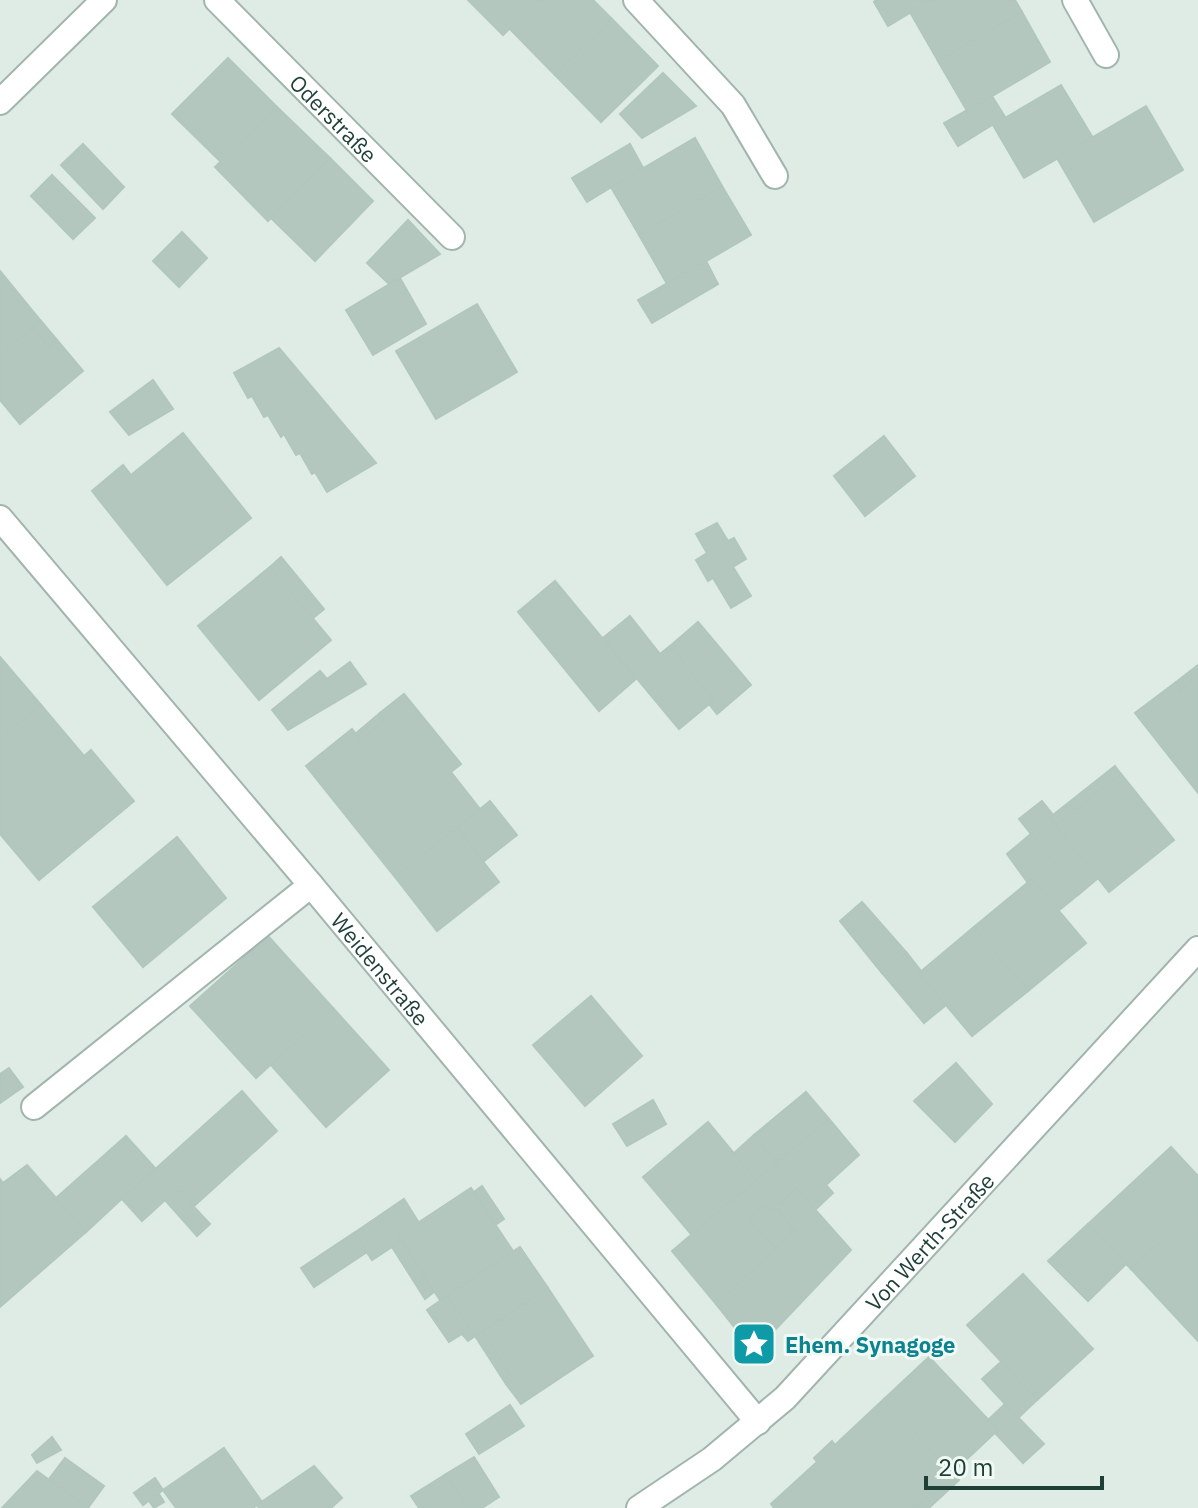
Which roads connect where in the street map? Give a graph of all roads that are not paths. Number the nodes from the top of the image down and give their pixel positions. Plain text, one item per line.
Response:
1 (104, 0) edge
2 (217, 0) edge
3 (636, 0) edge
4 (1075, 0) edge
5 (1106, 55) dead end
6 (0, 102) edge
7 (775, 176) dead end
8 (452, 237) dead end
9 (0, 518) edge
10 (311, 885) junction
11 (1198, 949) edge
12 (34, 1107) dead end
13 (758, 1422) junction
14 (639, 1508) edge

1 - 6 street
2 - 8 street, Oderstraße
3 - 7 street
4 - 5 street
9 - 10 street, Weidenstraße
10 - 12 street
10 - 13 street, Weidenstraße
11 - 13 street, Von Werth-Straße
13 - 14 street, Von Werth-Straße

